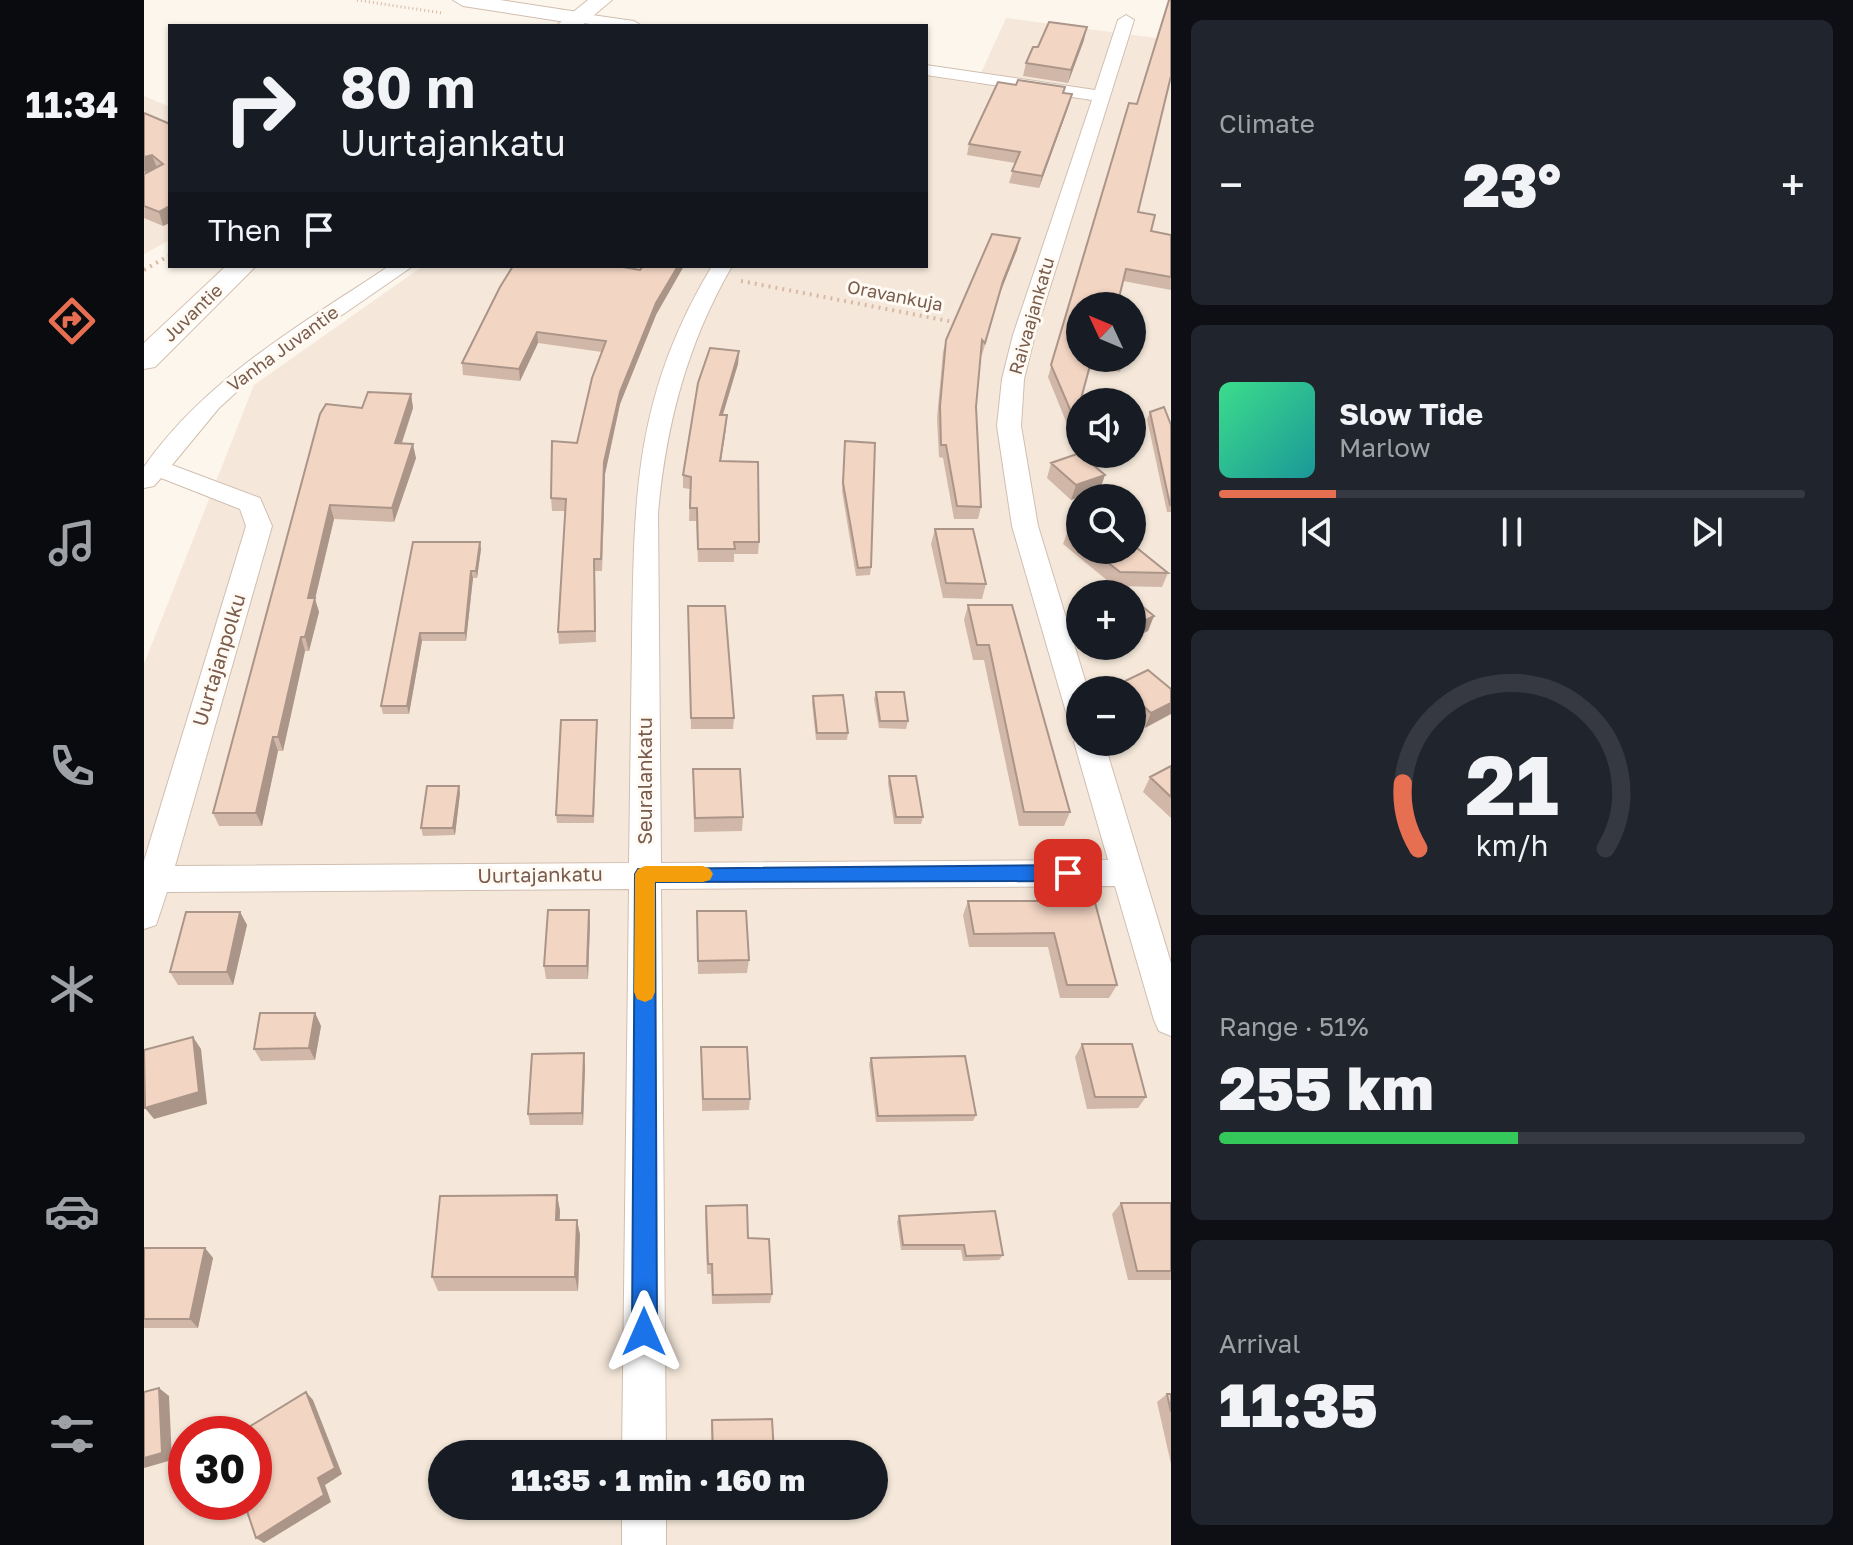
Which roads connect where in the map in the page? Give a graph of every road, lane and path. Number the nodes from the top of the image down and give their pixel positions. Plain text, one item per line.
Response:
1 (357, 0) edge
2 (463, 0) edge
3 (601, 0) edge
4 (447, 14) dead end
5 (1126, 20) dead end
6 (573, 22) edge
7 (604, 24) edge
8 (928, 70) edge
9 (1102, 96) junction
10 (168, 256) edge
11 (240, 268) edge
12 (400, 268) edge
13 (144, 270) edge
14 (719, 271) edge
15 (962, 324) edge
16 (144, 360) edge
17 (150, 474) edge
18 (1069, 676) edge
19 (1093, 756) edge
20 (1128, 873) junction
21 (645, 874) junction
22 (149, 879) edge
23 (144, 915) edge
24 (1171, 1020) edge
25 (644, 1440) edge
26 (644, 1520) edge
27 (644, 1545) edge

1 - 4 path
2 - 6 street
3 - 6 main road
5 - 9 street, Raivaajankatu
6 - 7 street
8 - 9 street
9 - 18 street, Raivaajankatu
10 - 13 path
11 - 16 main road, Juvantie
12 - 17 street, Vanha Juvantie
14 - 15 path, Oravankuja
14 - 21 street, Seuralankatu
17 - 22 street, Uurtajanpolku
19 - 20 street
20 - 21 street, Uurtajankatu
20 - 24 street
21 - 22 street, Uurtajankatu
21 - 25 street, Seuralankatu
22 - 23 street, Uurtajanpolku
26 - 27 street

